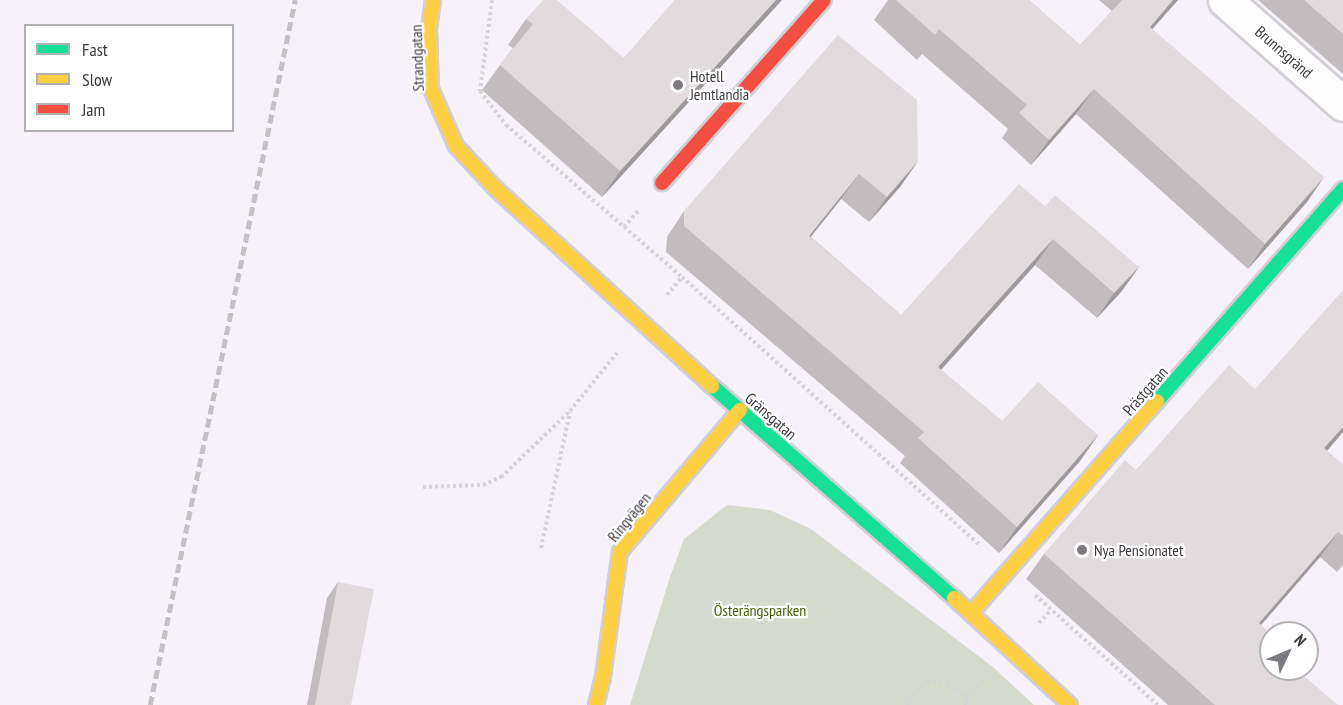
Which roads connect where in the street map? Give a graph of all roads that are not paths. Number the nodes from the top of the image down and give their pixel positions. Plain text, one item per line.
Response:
1 (434, 0) edge
2 (824, 0) edge
3 (1225, 0) edge
4 (1343, 104) edge
5 (456, 146) joint
6 (662, 183) dead end
7 (1343, 189) edge
8 (740, 410) junction
9 (971, 613) junction
10 (596, 705) edge
11 (1070, 705) edge

1 - 5 street, Strandgatan
2 - 6 street
3 - 4 street, Brunnsgränd
5 - 8 street, Gränsgatan
7 - 9 street, Prästgatan
8 - 9 street, Gränsgatan
8 - 10 street, Ringvägen
9 - 11 street, Gränsgatan

